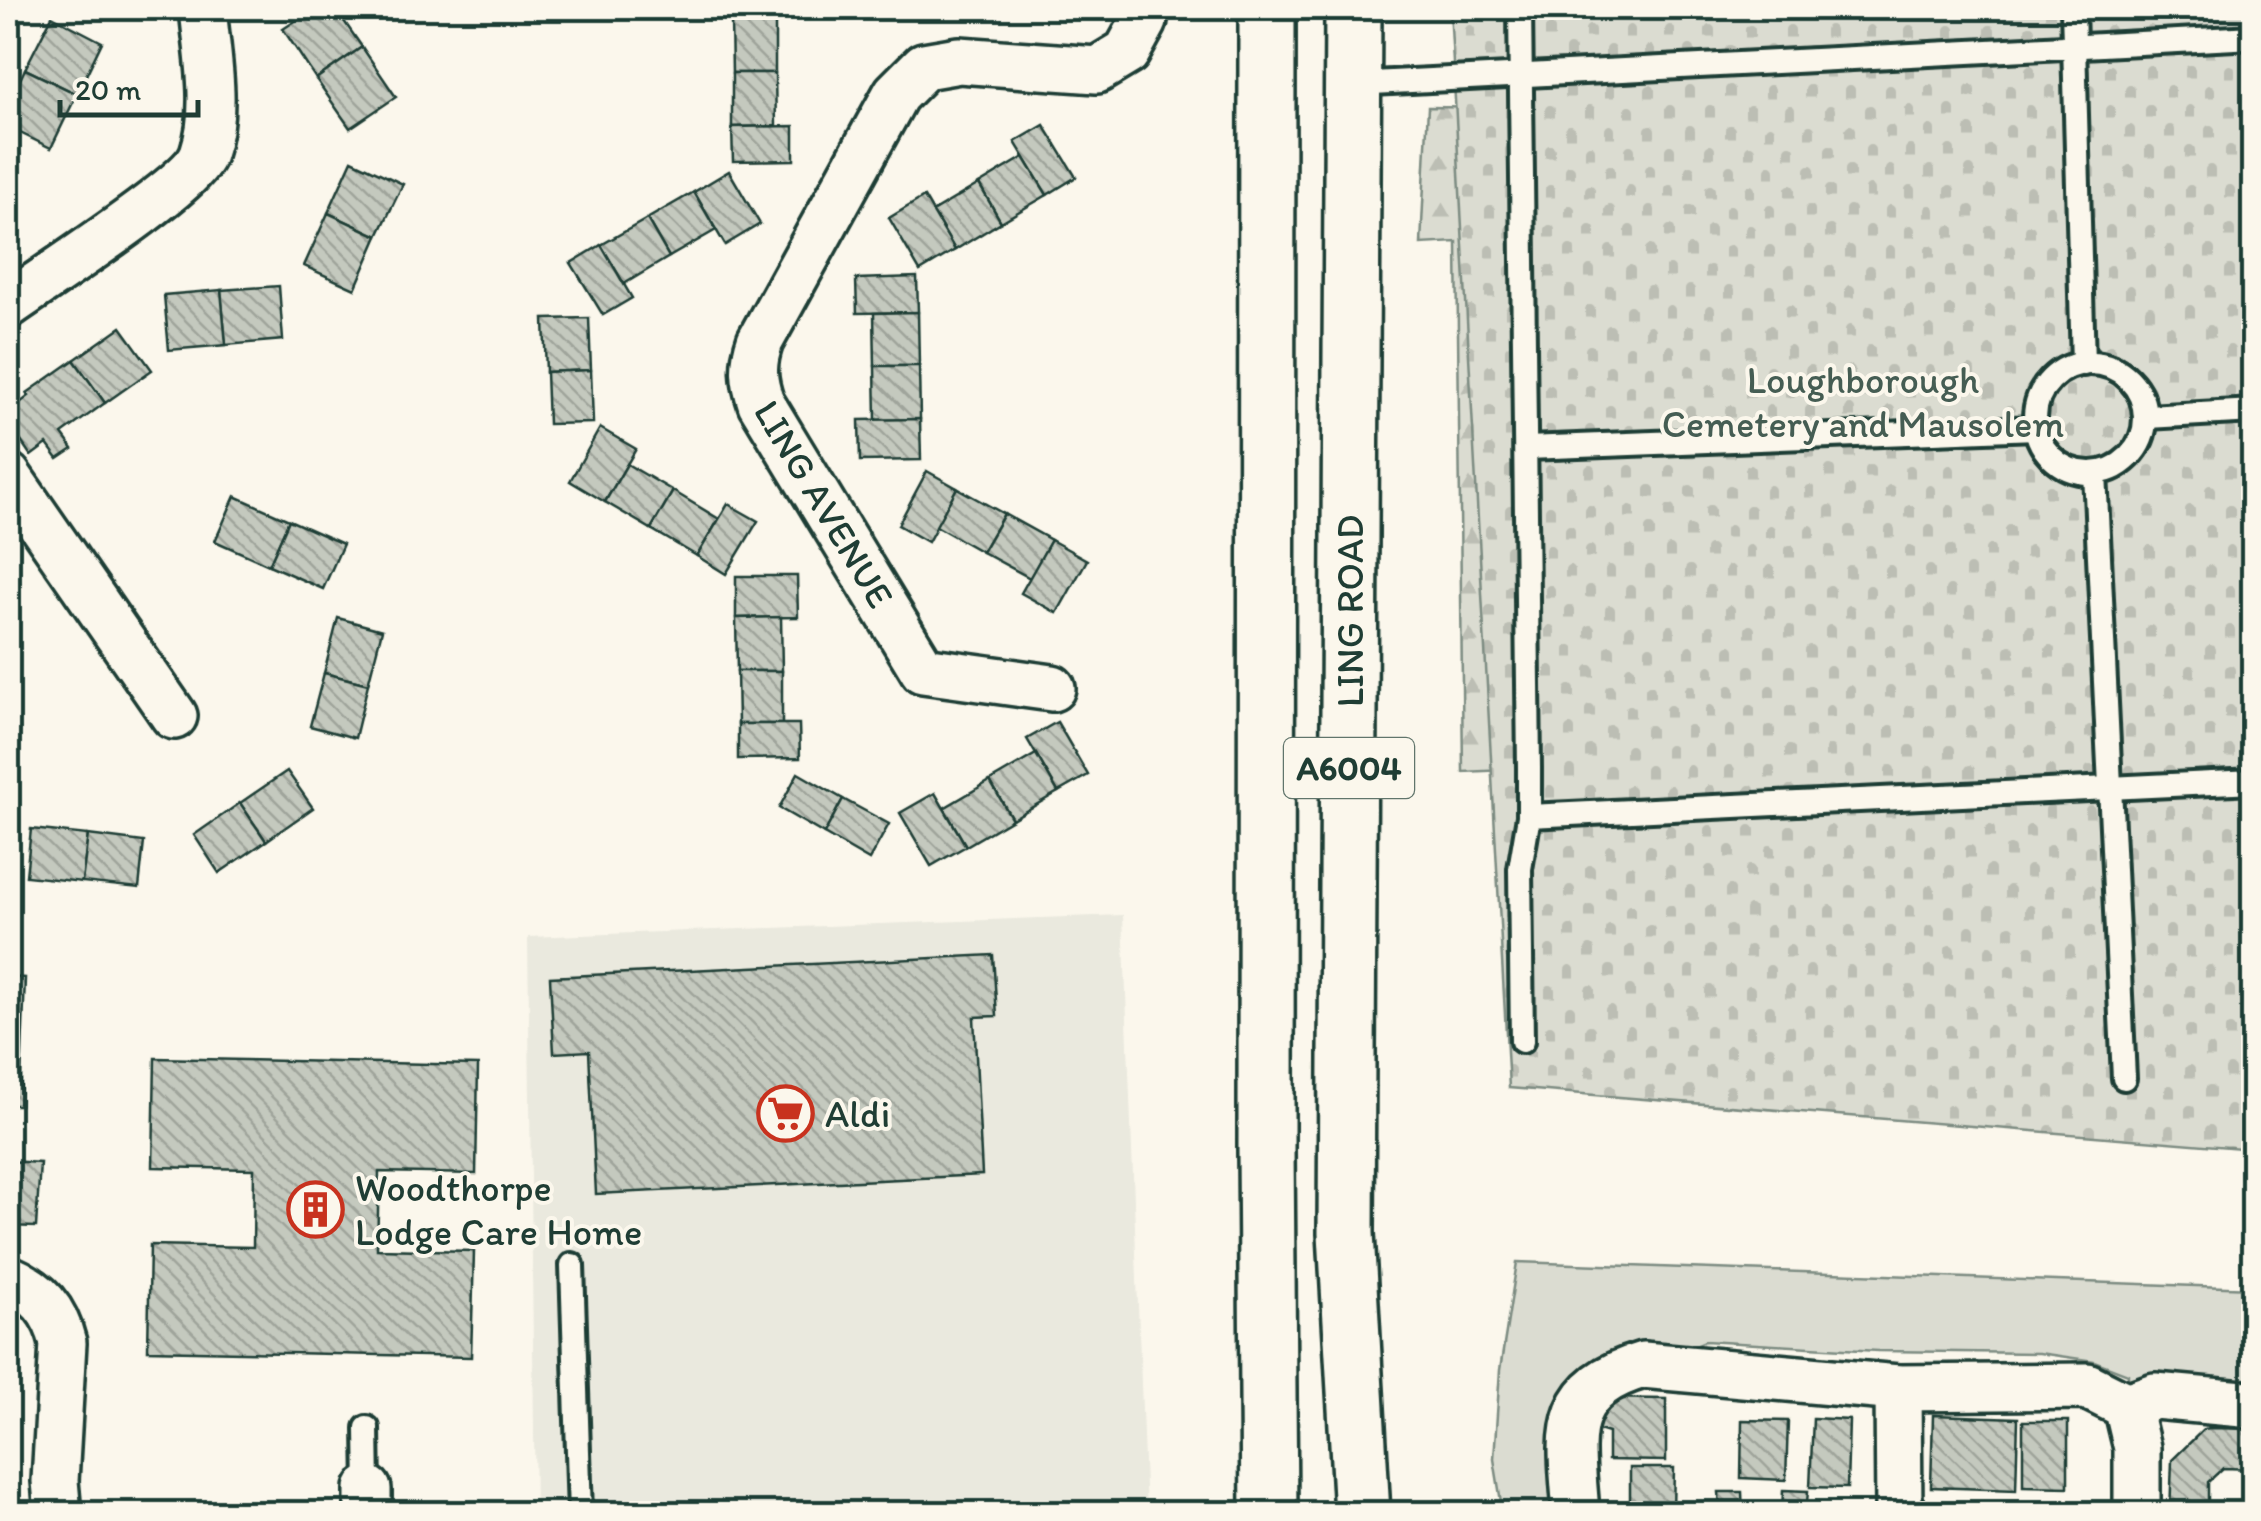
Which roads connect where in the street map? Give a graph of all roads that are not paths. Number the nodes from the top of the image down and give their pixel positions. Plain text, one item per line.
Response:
1 (203, 8) edge
2 (1144, 8) edge
3 (1267, 8) edge
4 (1354, 8) edge
5 (1520, 8) edge
6 (2073, 8) edge
7 (2254, 37) edge
8 (2074, 45) junction
9 (1522, 74) junction
10 (1353, 84) junction
11 (8, 304) edge
12 (2083, 364) junction
13 (2254, 412) edge
14 (2147, 417) junction
15 (2036, 428) junction
16 (1527, 448) junction
17 (2095, 473) junction
18 (8, 476) edge
19 (1052, 688) dead end
20 (174, 716) dead end
21 (2254, 782) edge
22 (2109, 789) junction
23 (1529, 816) junction
24 (1522, 1041) dead end
25 (2124, 1078) dead end
26 (572, 1265) dead end
27 (8, 1278) edge
28 (1898, 1388) junction
29 (2254, 1405) edge
30 (2127, 1406) junction
31 (366, 1428) dead end
32 (368, 1501) edge
33 (58, 1514) edge
34 (580, 1514) edge
35 (1269, 1514) edge
36 (1362, 1514) edge
37 (1576, 1514) edge
38 (1899, 1514) edge
39 (2137, 1514) edge

1 - 11 street
2 - 19 street, LING AVENUE
3 - 35 main road, A6004
4 - 10 main road, LING ROAD / A6004
5 - 9 lane
6 - 8 lane
7 - 8 lane
8 - 9 lane
8 - 12 lane
9 - 10 lane
9 - 16 lane
10 - 36 main road, LING ROAD / A6004
12 - 14 lane
12 - 15 lane
13 - 14 lane
14 - 17 lane
15 - 16 lane
15 - 17 lane
16 - 23 lane
17 - 22 lane
18 - 20 street
21 - 22 lane
22 - 23 lane
22 - 25 lane
23 - 24 lane
26 - 34 lane
27 - 33 street
28 - 30 street
28 - 37 street
28 - 38 street
29 - 30 street
30 - 39 street
31 - 32 lane

